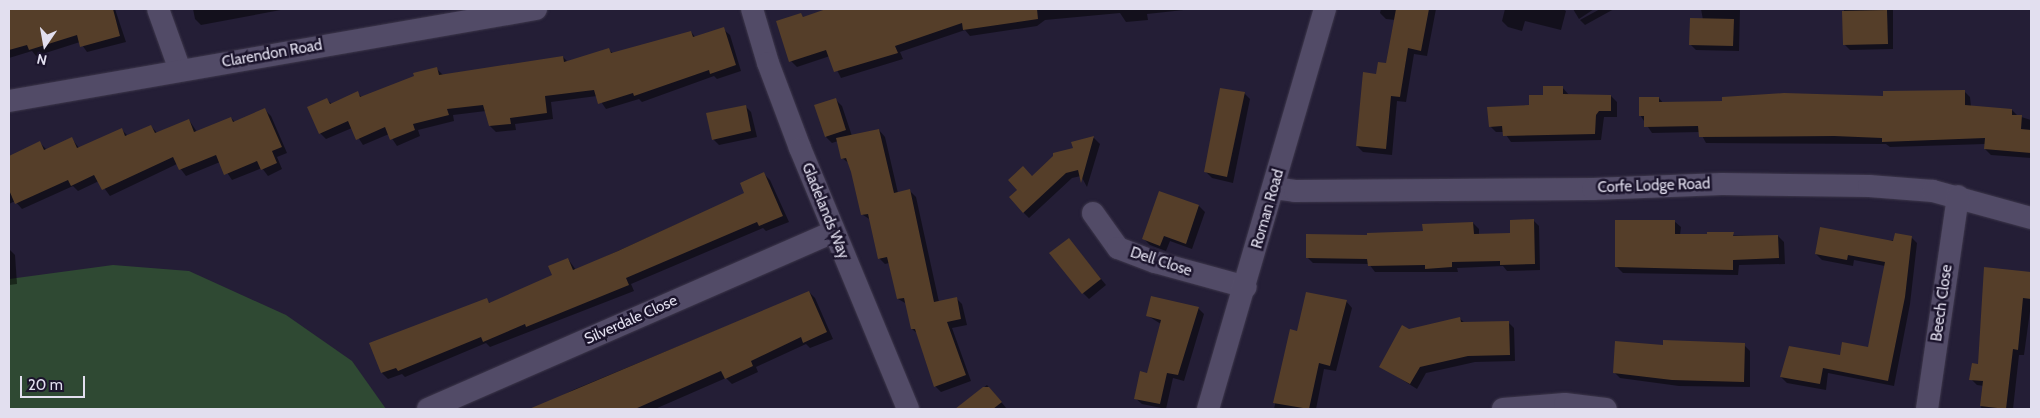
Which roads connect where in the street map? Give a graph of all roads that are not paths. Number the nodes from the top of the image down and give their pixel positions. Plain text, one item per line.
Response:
1 (158, 9) edge
2 (536, 9) edge
3 (752, 9) edge
4 (1325, 9) edge
5 (180, 70) junction
6 (9, 101) edge
7 (1274, 188) junction
8 (1958, 196) junction
9 (1093, 213) dead end
10 (2031, 218) edge
11 (833, 232) junction
12 (1246, 287) junction
13 (428, 409) edge
14 (908, 409) edge
15 (1208, 409) edge
16 (1503, 409) edge
17 (1606, 409) edge
18 (1927, 409) edge

1 - 5 street
2 - 5 street, Clarendon Road
3 - 11 street, Gladelands Way
4 - 7 street, Roman Road
5 - 6 street, Clarendon Road
7 - 8 street, Corfe Lodge Road
7 - 12 street, Roman Road
8 - 10 street, Corfe Lodge Road
8 - 18 street, Beech Close
9 - 12 street, Dell Close
11 - 13 street, Silverdale Close
11 - 14 street, Gladelands Way
12 - 15 street, Roman Road
16 - 17 street

